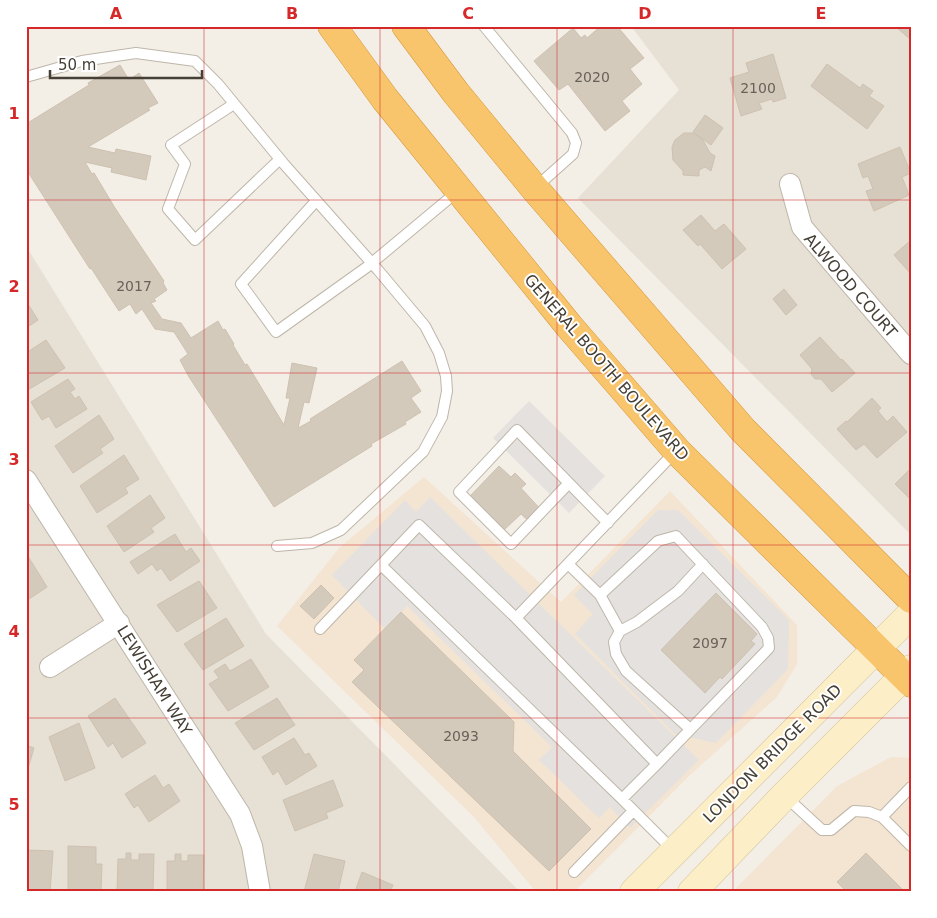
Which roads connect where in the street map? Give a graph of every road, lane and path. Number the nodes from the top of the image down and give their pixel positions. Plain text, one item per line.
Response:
1 (332, 26) edge
2 (406, 26) edge
3 (484, 26) edge
4 (26, 77) edge
5 (234, 104) junction
6 (280, 159) junction
7 (790, 184) dead end
8 (535, 189) junction
9 (459, 190) junction
10 (316, 201) junction
11 (372, 263) junction
12 (911, 354) edge
13 (677, 451) junction
14 (26, 480) edge
15 (569, 483) junction
16 (608, 523) junction
17 (277, 546) dead end
18 (568, 564) junction
19 (703, 564) junction
20 (381, 565) junction
21 (600, 595) junction
22 (911, 599) edge
23 (911, 614) edge
24 (516, 618) junction
25 (119, 623) junction
26 (320, 629) dead end
27 (620, 631) junction
28 (875, 648) junction
29 (50, 667) dead end
30 (908, 676) edge
31 (690, 729) junction
32 (657, 764) junction
33 (911, 786) edge
34 (784, 796) junction
35 (622, 799) junction
36 (633, 811) junction
37 (882, 816) junction
38 (911, 846) edge
39 (674, 851) junction
40 (574, 872) dead end
41 (260, 892) edge
42 (634, 892) edge
43 (692, 892) edge

1 - 9 highway, GENERAL BOOTH BOULEVARD
2 - 8 highway
3 - 8 lane
4 - 5 lane
5 - 6 lane
5 - 6 lane
6 - 10 lane
7 - 12 street, ALWOOD COURT
8 - 22 highway
9 - 11 lane
9 - 13 highway, GENERAL BOOTH BOULEVARD
10 - 11 lane
10 - 11 lane
11 - 17 lane
13 - 16 lane
13 - 28 highway, GENERAL BOOTH BOULEVARD
14 - 25 street, LEWISHAM WAY
15 - 15 lane
15 - 16 lane
16 - 18 lane
18 - 21 lane
18 - 24 lane
19 - 21 lane
19 - 27 lane
19 - 31 lane
20 - 24 lane
20 - 26 lane
20 - 35 lane
21 - 27 lane
23 - 28 main road, LONDON BRIDGE ROAD
24 - 32 lane
25 - 29 street
25 - 41 street, LEWISHAM WAY
27 - 31 lane
28 - 30 highway, GENERAL BOOTH BOULEVARD
28 - 39 main road, LONDON BRIDGE ROAD
30 - 34 main road
31 - 32 lane
32 - 35 lane
33 - 37 lane
34 - 37 lane
34 - 43 main road
35 - 36 lane
36 - 39 lane
36 - 40 lane
37 - 38 lane
39 - 42 main road, LONDON BRIDGE ROAD

